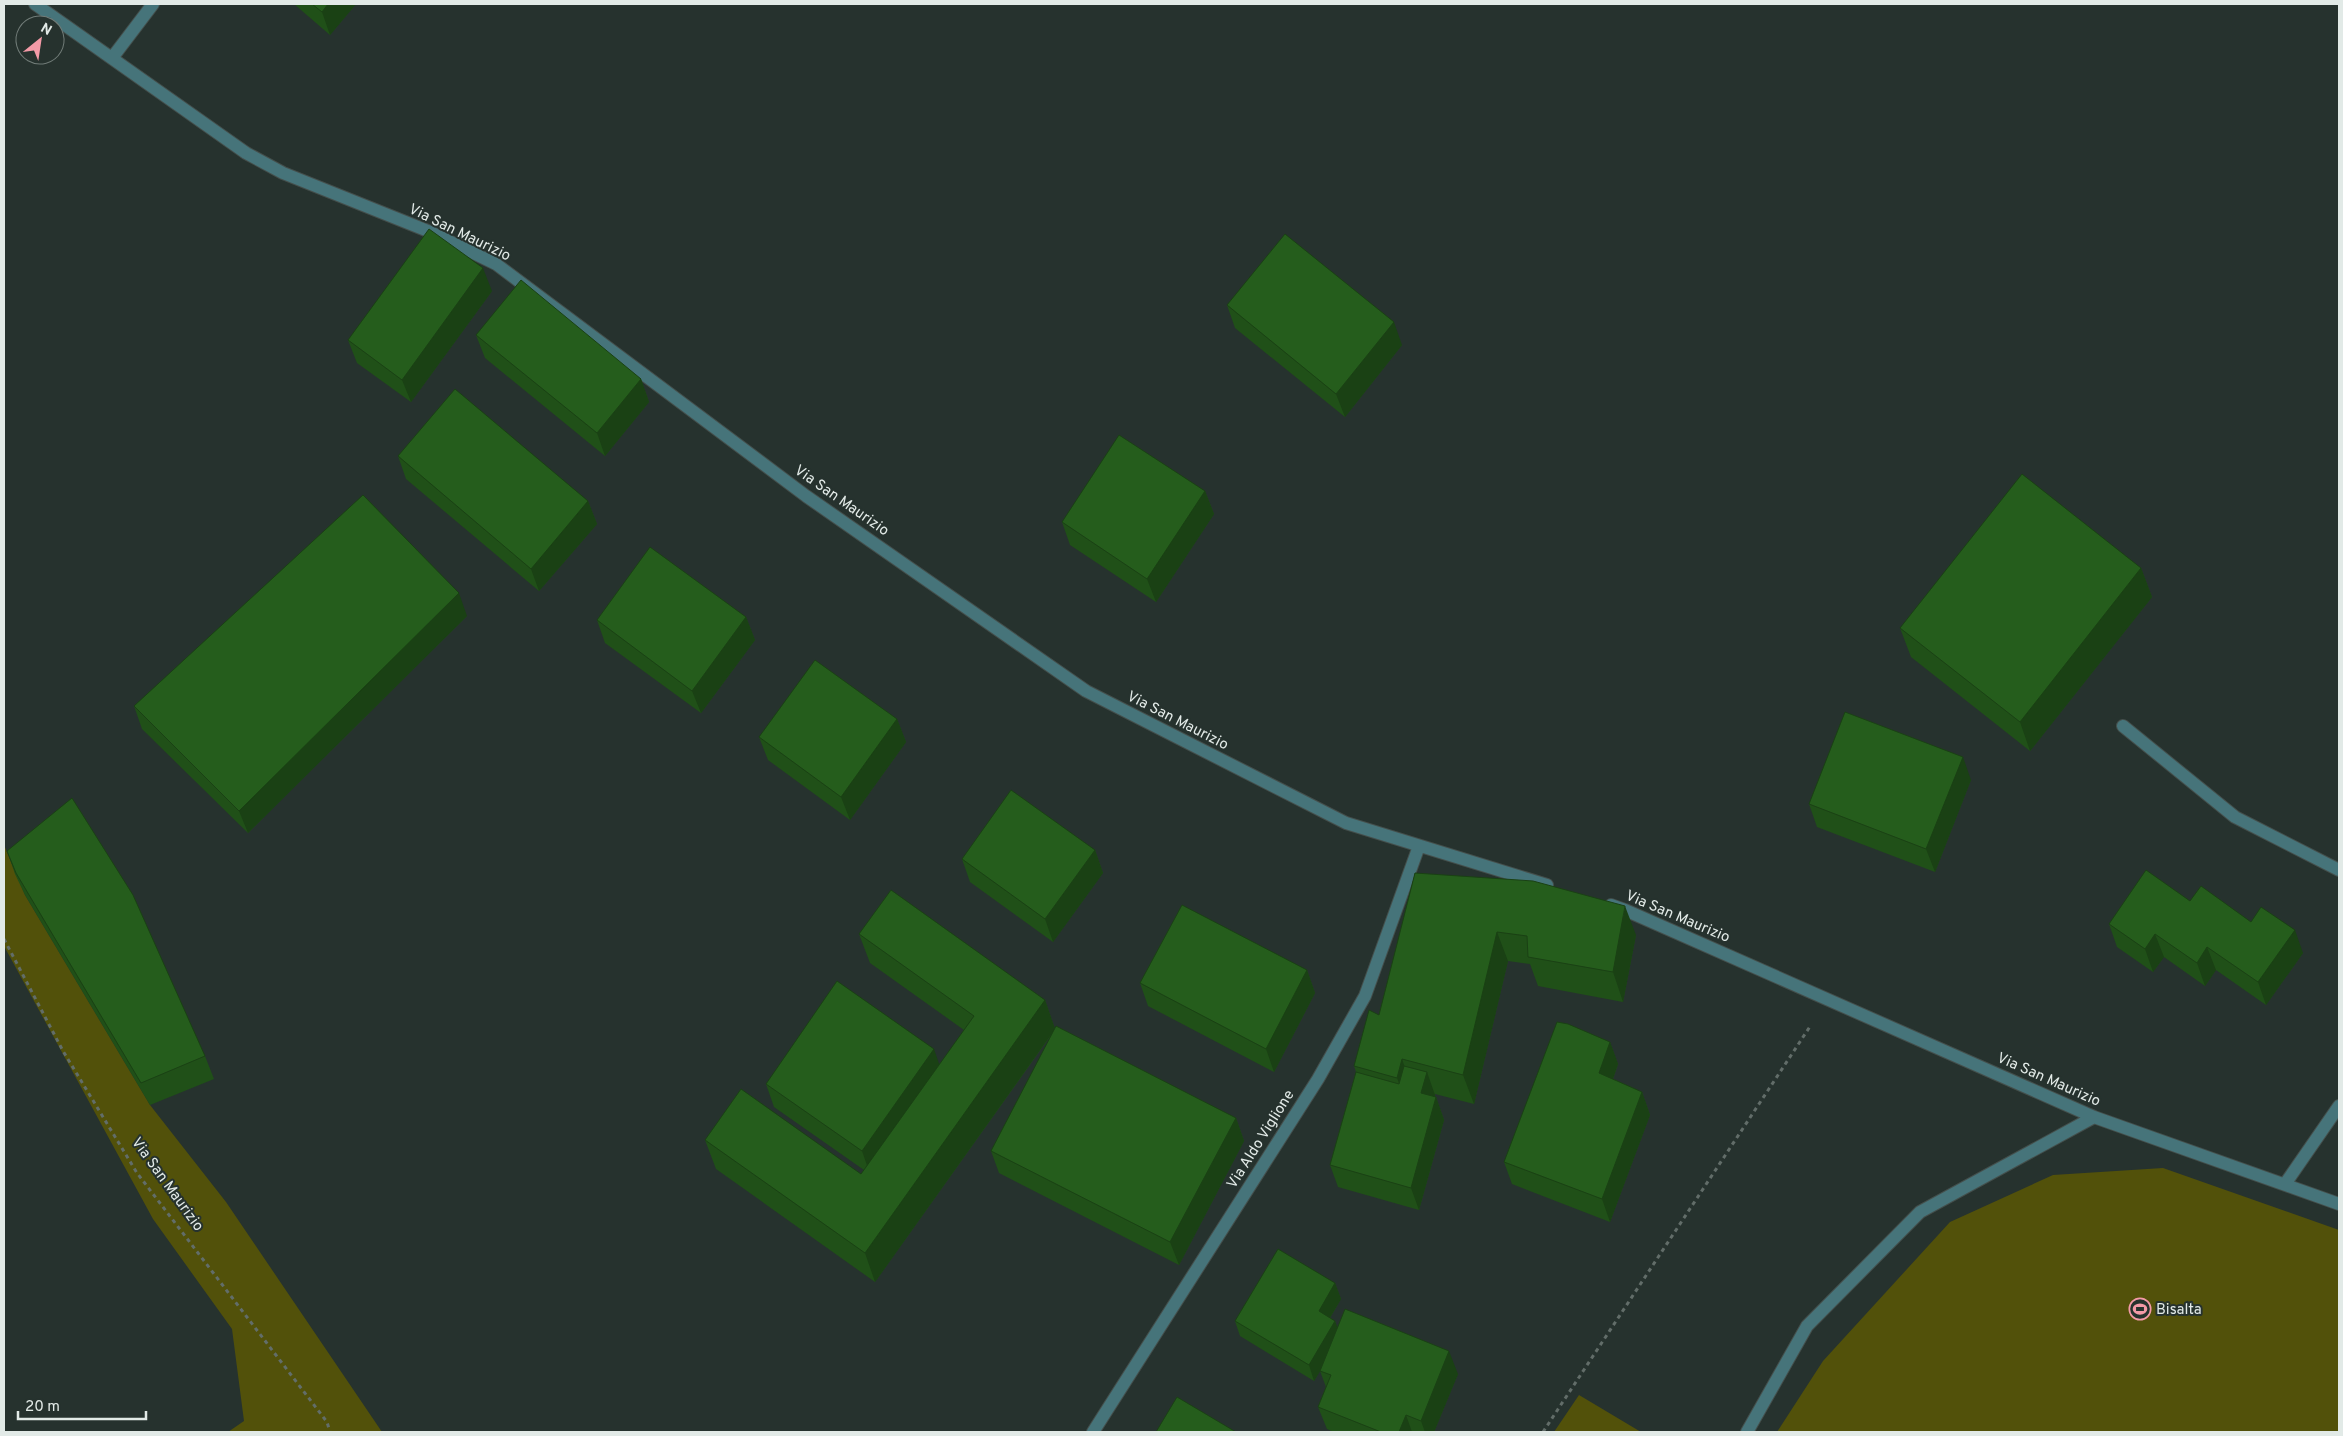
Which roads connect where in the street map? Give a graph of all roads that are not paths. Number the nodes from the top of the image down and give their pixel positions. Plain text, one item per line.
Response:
1 (35, 4) edge
2 (153, 4) edge
3 (112, 58) junction
4 (2122, 726) dead end
5 (1419, 846) junction
6 (2339, 870) edge
7 (1559, 889) edge
8 (1597, 901) edge
9 (2339, 1106) edge
10 (2094, 1117) junction
11 (2284, 1184) junction
12 (2339, 1204) edge
13 (1093, 1432) edge
14 (1746, 1432) edge

1 - 3 street, Via San Maurizio
2 - 3 street
3 - 5 street, Via San Maurizio
4 - 6 street
5 - 7 street, Via San Maurizio
5 - 13 street, Via Aldo Viglione
8 - 10 street, Via San Maurizio
9 - 11 street
10 - 11 street, Via San Maurizio
10 - 14 street
11 - 12 street, Via San Maurizio

